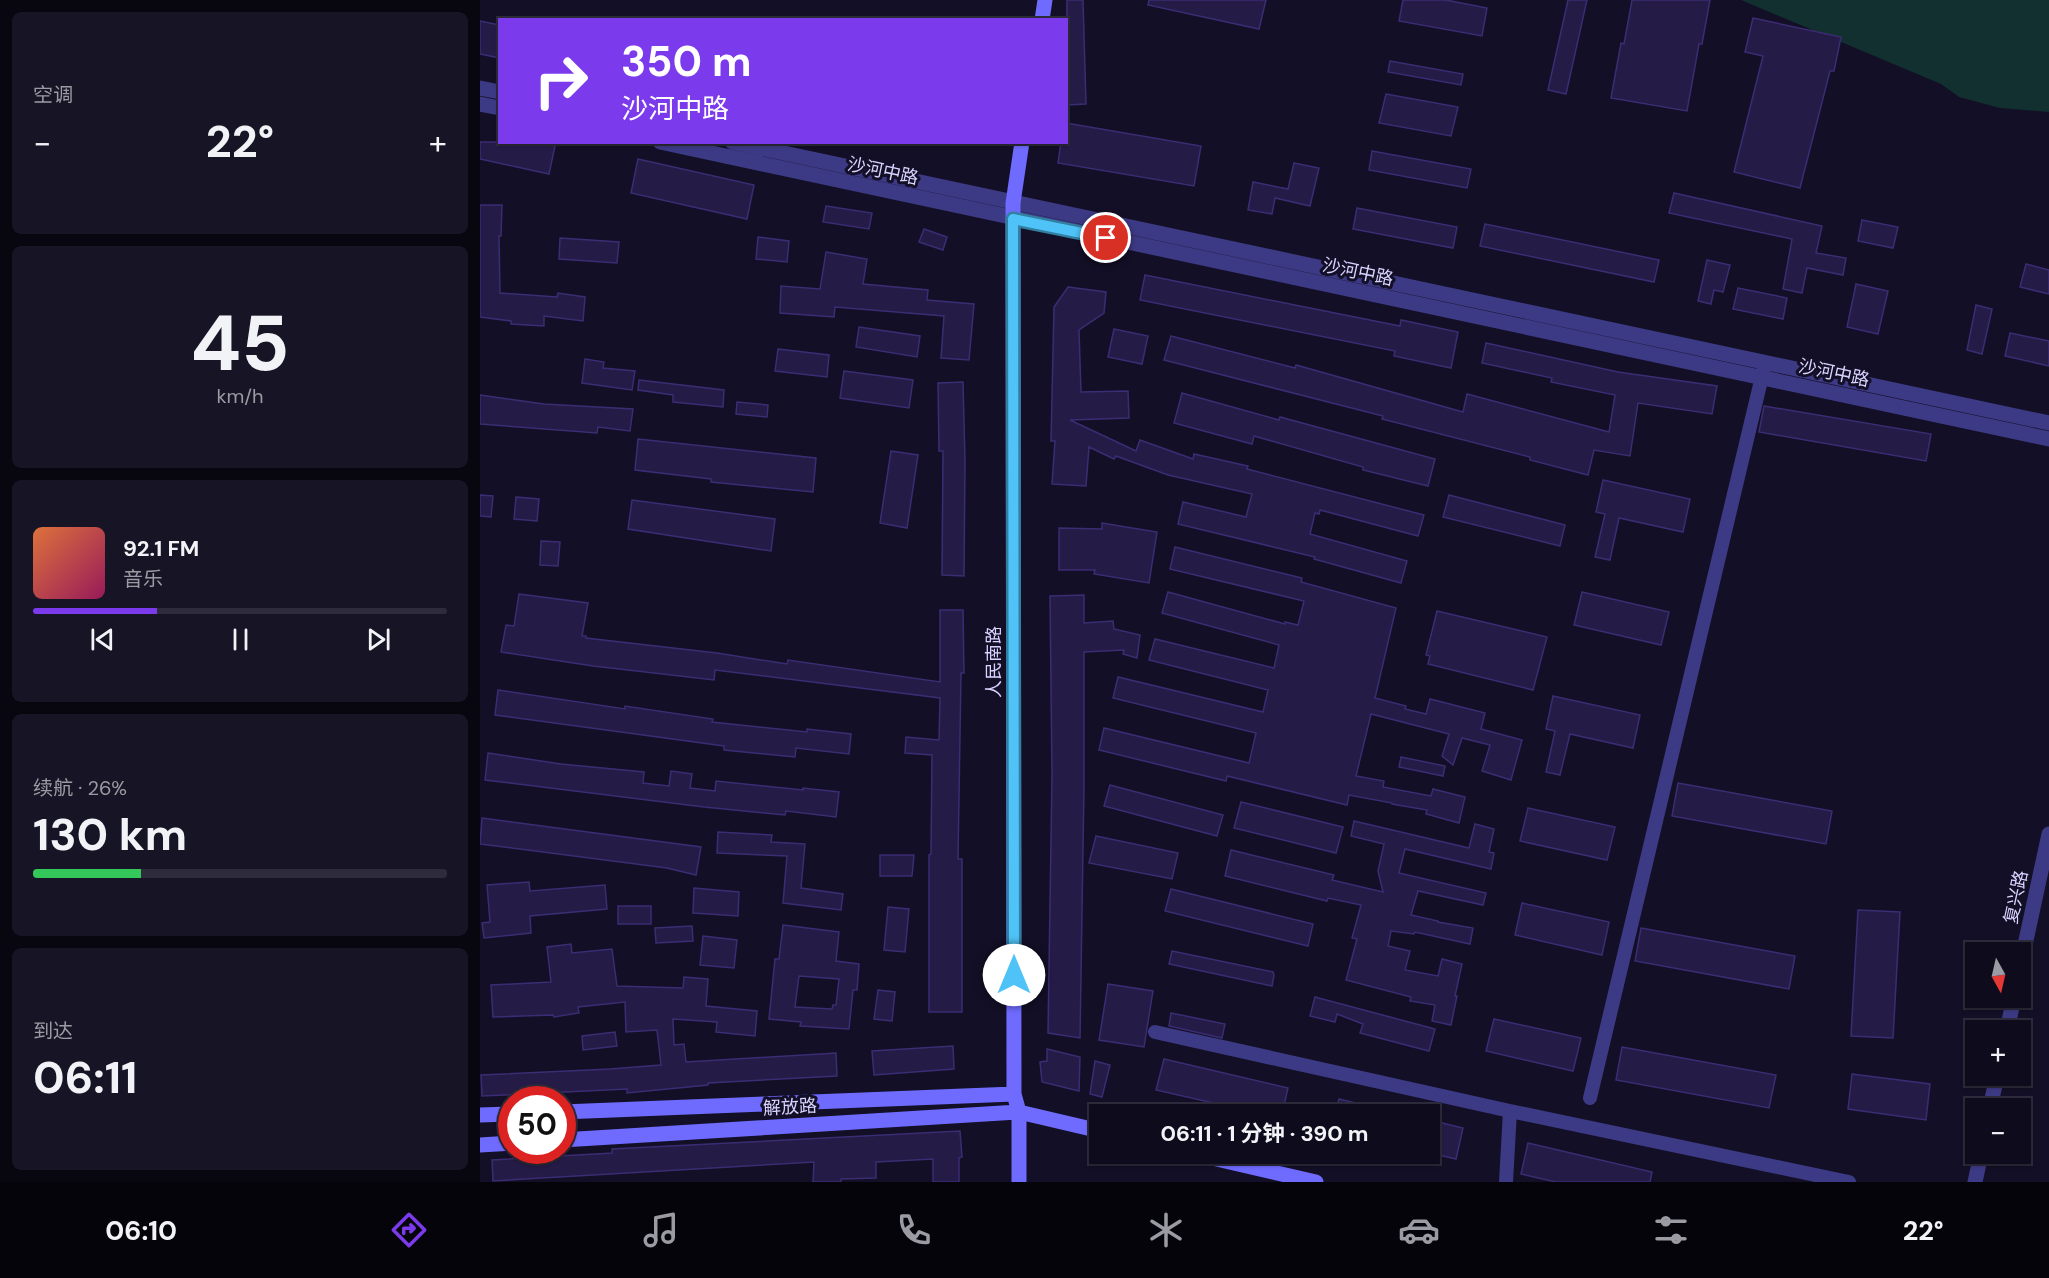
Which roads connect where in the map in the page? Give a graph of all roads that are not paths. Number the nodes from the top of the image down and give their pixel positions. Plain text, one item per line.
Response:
1 (1045, 0) edge
2 (1042, 18) edge
3 (480, 88) edge
4 (498, 92) edge
5 (480, 104) edge
6 (498, 108) edge
7 (670, 144) edge
8 (740, 144) edge
9 (1022, 144) edge
10 (1013, 211) junction
11 (1764, 370) junction
12 (2049, 423) edge
13 (2049, 439) edge
14 (2049, 834) edge
15 (2026, 942) edge
16 (1155, 1032) dead end
17 (1014, 1094) junction
18 (1590, 1098) dead end
19 (576, 1111) edge
20 (1510, 1111) junction
21 (1019, 1112) junction
22 (498, 1114) edge
23 (480, 1115) edge
24 (1089, 1128) edge
25 (576, 1139) edge
26 (498, 1144) edge
27 (480, 1145) edge
28 (1238, 1164) edge
29 (1979, 1164) edge
30 (1019, 1182) edge
31 (1316, 1182) edge
32 (1506, 1182) edge
33 (1849, 1182) edge
34 (1975, 1182) edge

1 - 2 main road
3 - 4 street
5 - 6 street
7 - 10 street, 沙河中路
8 - 10 street, 沙河中路
9 - 10 main road, 人民南路
10 - 11 street, 沙河中路
10 - 17 main road, 人民南路
11 - 12 street, 沙河中路
11 - 13 street, 沙河中路
11 - 18 street
14 - 15 street, 复兴路
16 - 20 street
17 - 19 main road, 解放路
17 - 21 main road, 人民南路
20 - 32 street
20 - 33 street
21 - 24 main road, 解放路
21 - 25 main road, 解放路
21 - 30 main road, 人民南路
22 - 23 main road
26 - 27 main road
28 - 31 main road
29 - 34 street

